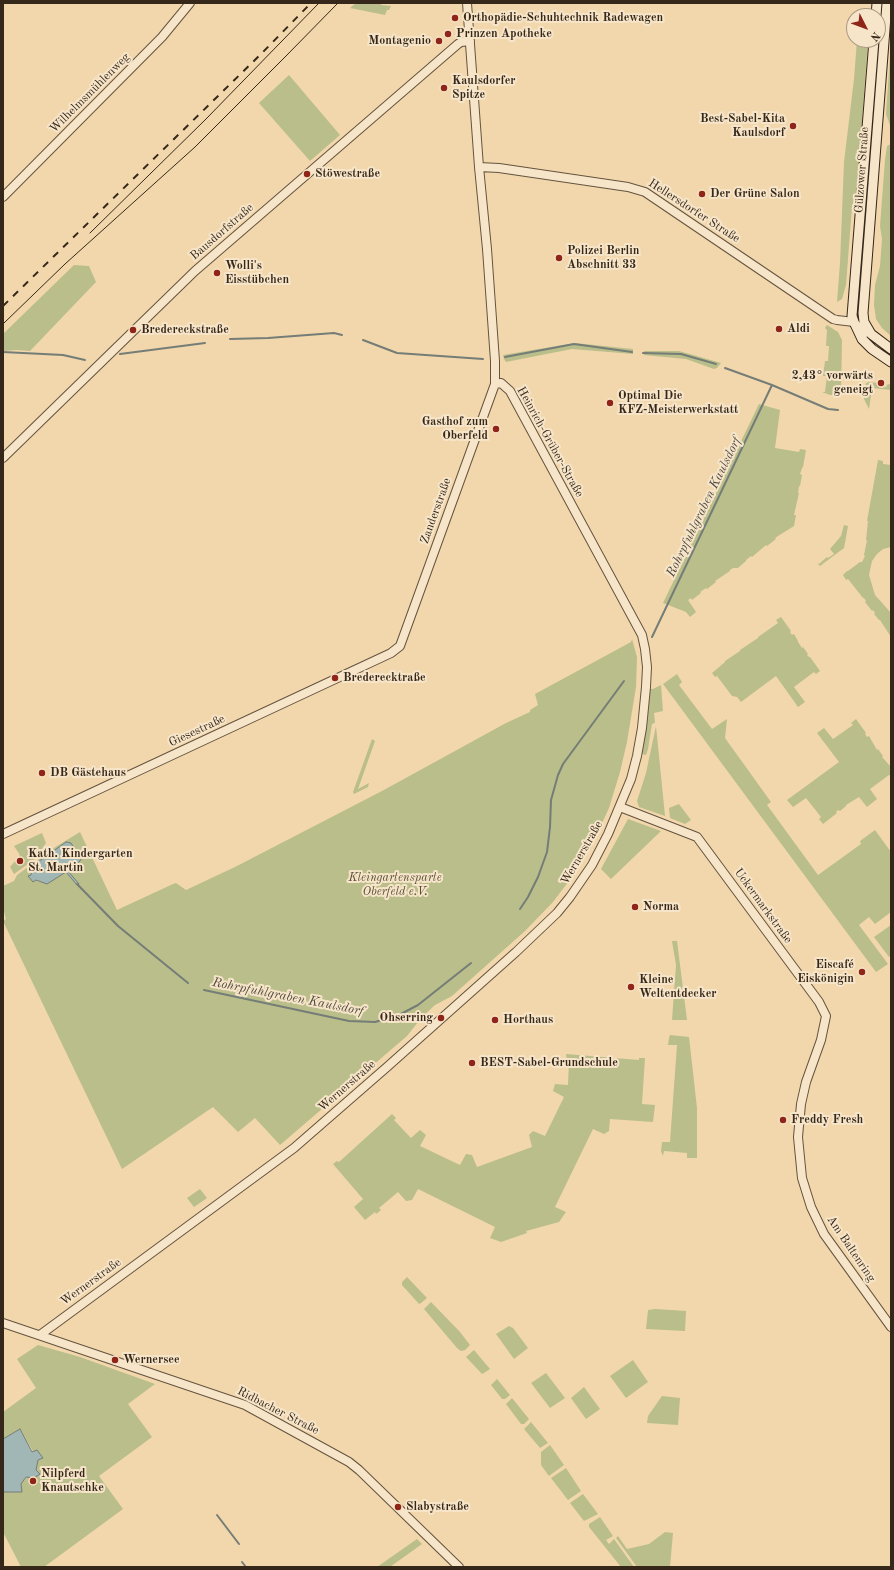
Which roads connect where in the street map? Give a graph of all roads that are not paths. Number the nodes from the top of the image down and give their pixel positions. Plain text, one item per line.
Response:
1 (190, 3) edge
2 (467, 3) edge
3 (886, 3) edge
4 (470, 41) junction
5 (873, 48) edge
6 (479, 167) junction
7 (3, 197) edge
8 (854, 322) junction
9 (864, 322) junction
10 (862, 339) junction
11 (891, 349) edge
12 (891, 362) edge
13 (494, 384) junction
14 (3, 458) edge
15 (400, 646) joint
16 (620, 807) junction
17 (3, 834) edge
18 (826, 1016) joint
19 (3, 1323) edge
20 (891, 1327) edge
21 (40, 1334) junction
22 (459, 1567) edge

1 - 7 street, Wilhelmsmühlenweg
2 - 4 street
3 - 9 main road, Gülzower Straße
4 - 6 street
4 - 14 street, Bausdorfstraße
5 - 8 main road, Gülzower Straße
6 - 8 street, Hellersdorfer Straße
6 - 13 street
8 - 9 main road, Hellersdorfer Straße
8 - 10 main road
9 - 10 main road, Gülzower Straße
9 - 11 main road
10 - 12 main road
13 - 15 street, Zanderstraße
13 - 16 street, Heinrich-Grüber-Straße
15 - 17 street, Giesestraße
16 - 18 street, Uckermarkstraße
16 - 21 street, Wernerstraße
18 - 20 street, Am Baltenring
19 - 21 street, Ridbacher Straße
21 - 22 street, Ridbacher Straße

